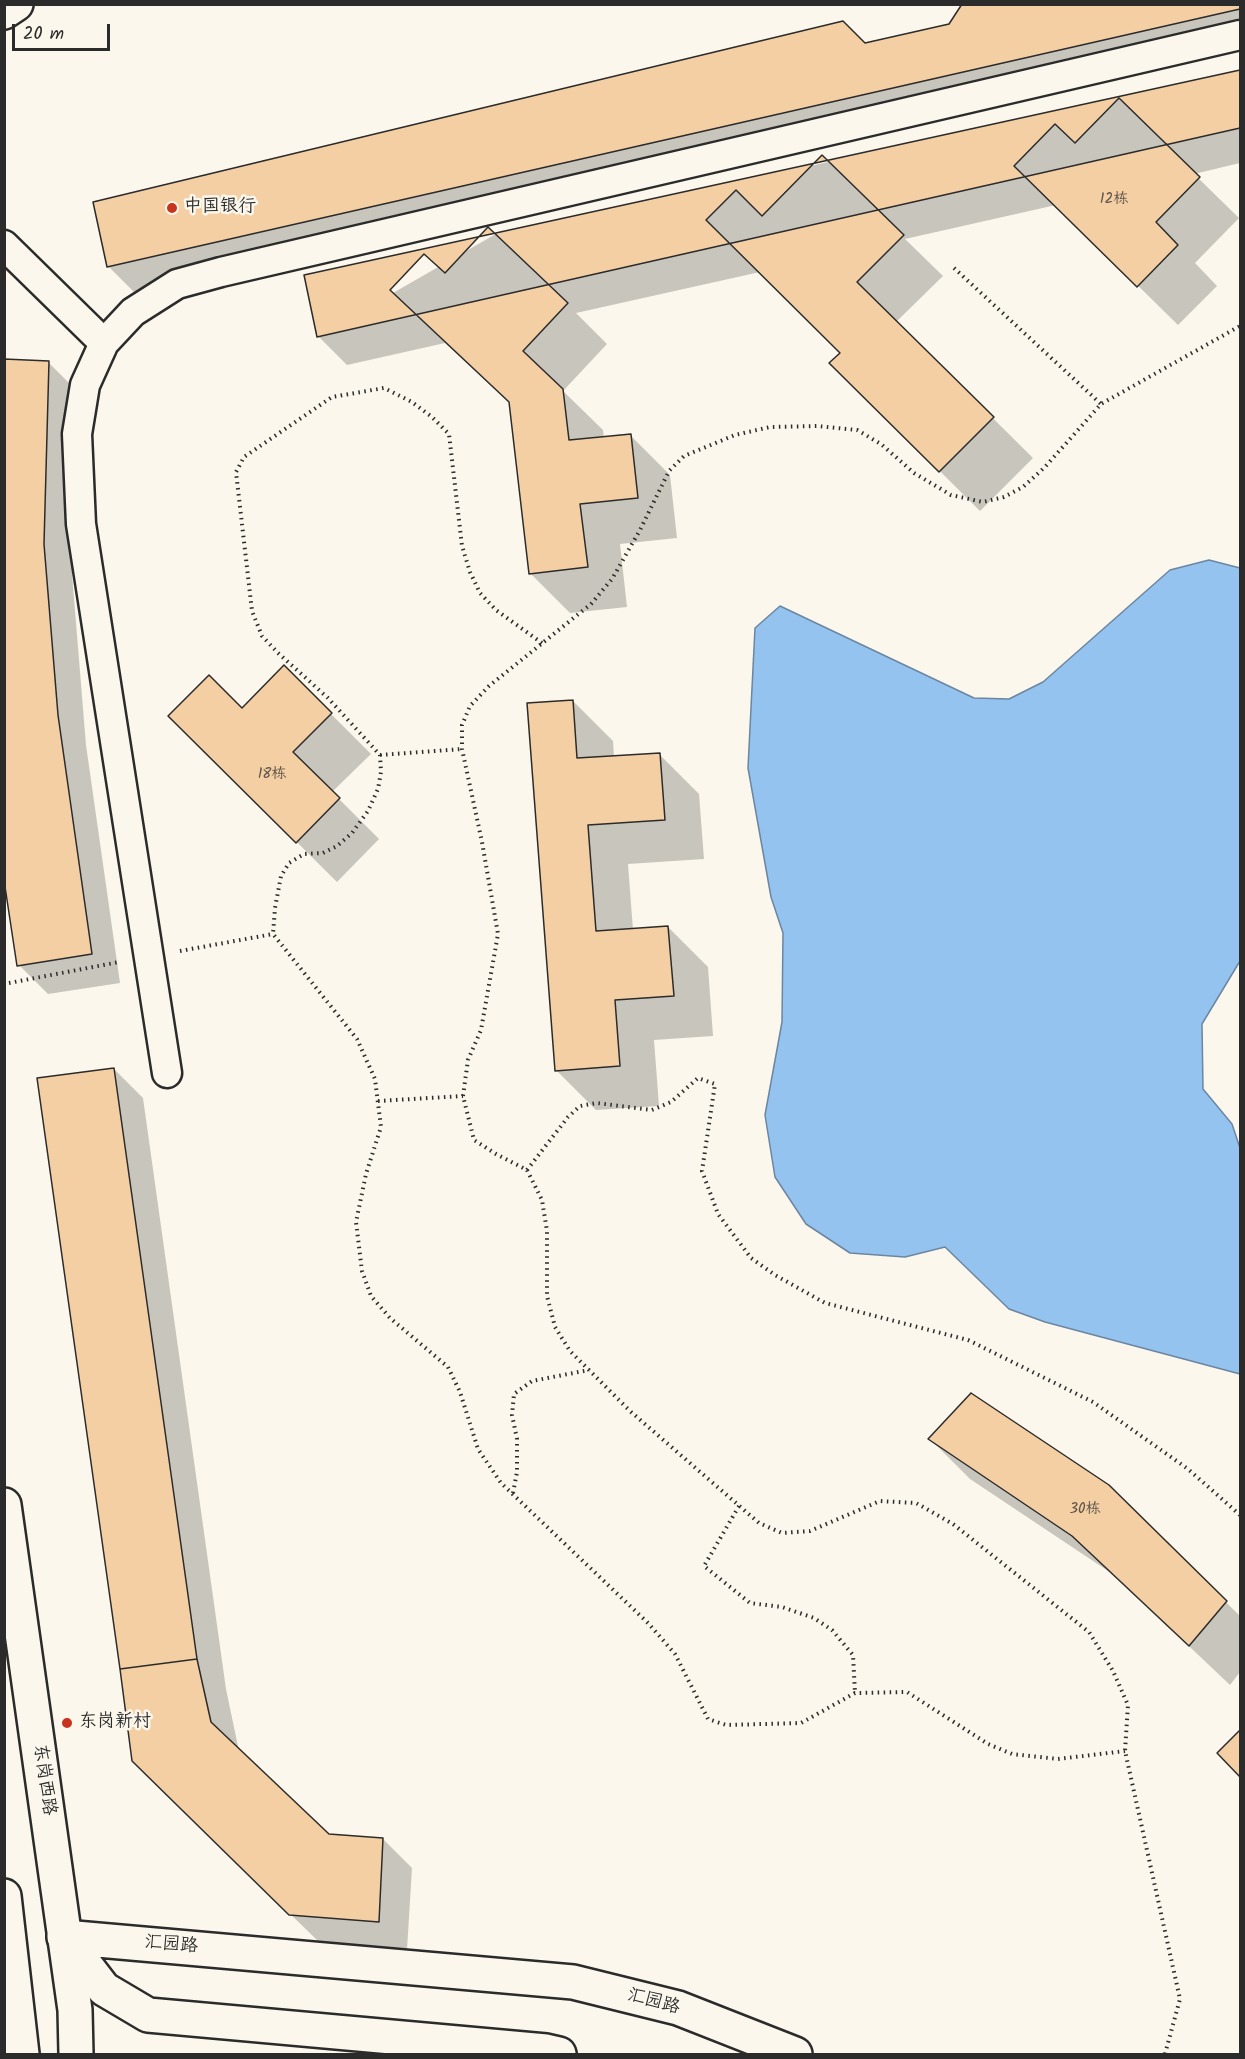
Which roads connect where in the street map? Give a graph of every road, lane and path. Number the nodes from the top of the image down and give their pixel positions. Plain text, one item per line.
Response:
1 (16, 4) edge
2 (4, 12) edge
3 (1240, 35) edge
4 (4, 245) edge
5 (954, 268) dead end
6 (1240, 326) edge
7 (104, 343) junction
8 (1101, 404) junction
9 (542, 643) junction
10 (462, 749) junction
11 (380, 756) junction
12 (273, 934) junction
13 (149, 957) junction
14 (9, 983) dead end
15 (167, 1073) dead end
16 (463, 1096) junction
17 (378, 1101) junction
18 (527, 1170) junction
19 (590, 1370) junction
20 (513, 1494) junction
21 (4, 1505) edge
22 (739, 1506) junction
23 (1240, 1515) edge
24 (855, 1693) junction
25 (1125, 1751) junction
26 (4, 1896) edge
27 (64, 1936) junction
28 (22, 2055) edge
29 (76, 2055) edge
30 (559, 2055) edge
31 (795, 2055) edge
32 (1165, 2055) edge

1 - 2 street
3 - 7 street
4 - 7 street
5 - 8 path
6 - 8 path
7 - 13 street
8 - 9 path
9 - 10 path
9 - 11 path
10 - 11 path
10 - 16 path
11 - 12 path
12 - 13 path
12 - 17 path
13 - 14 path
13 - 15 street
16 - 17 path
16 - 18 path
17 - 20 path
18 - 19 path
18 - 23 path
19 - 20 path
19 - 22 path
20 - 24 path
21 - 27 street, 东岗西路
22 - 24 path
22 - 25 path
24 - 25 path
25 - 32 path
26 - 28 street
27 - 29 street, 东岗西路
27 - 30 street
27 - 31 street, 汇园路

